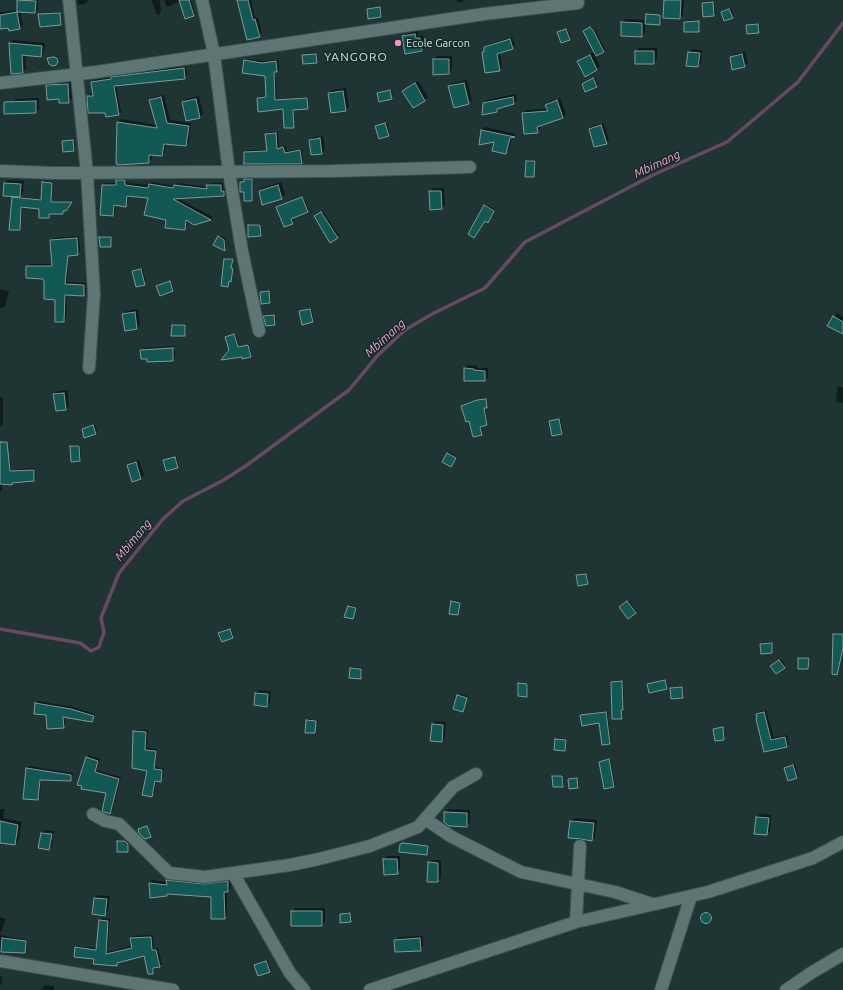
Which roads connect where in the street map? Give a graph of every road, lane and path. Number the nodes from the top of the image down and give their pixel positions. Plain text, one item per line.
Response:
1 (70, 0) edge
2 (202, 0) edge
3 (578, 3) dead end
4 (214, 54) junction
5 (77, 74) junction
6 (0, 83) edge
7 (470, 167) dead end
8 (0, 171) edge
9 (87, 172) junction
10 (229, 172) junction
11 (259, 331) dead end
12 (89, 368) dead end
13 (476, 774) dead end
14 (93, 814) dead end
15 (425, 819) junction
16 (843, 842) edge
17 (580, 846) dead end
18 (234, 873) junction
19 (577, 885) junction
20 (691, 896) junction
21 (653, 904) junction
22 (576, 922) junction
23 (843, 954) edge
24 (0, 960) edge
25 (173, 990) edge
26 (304, 990) edge
27 (370, 990) edge
28 (661, 990) edge
29 (786, 990) edge

1 - 5 street
2 - 4 street
3 - 4 street
4 - 5 street
4 - 10 street
5 - 6 street
5 - 9 street
7 - 10 street
8 - 9 street
9 - 10 street
9 - 12 street
10 - 11 street
13 - 15 street
14 - 18 street
15 - 18 street
15 - 19 street
16 - 20 street
17 - 19 street
18 - 26 street
19 - 21 street
19 - 22 street
20 - 21 street
20 - 28 street
21 - 22 street
22 - 27 street
23 - 29 street
24 - 25 street

